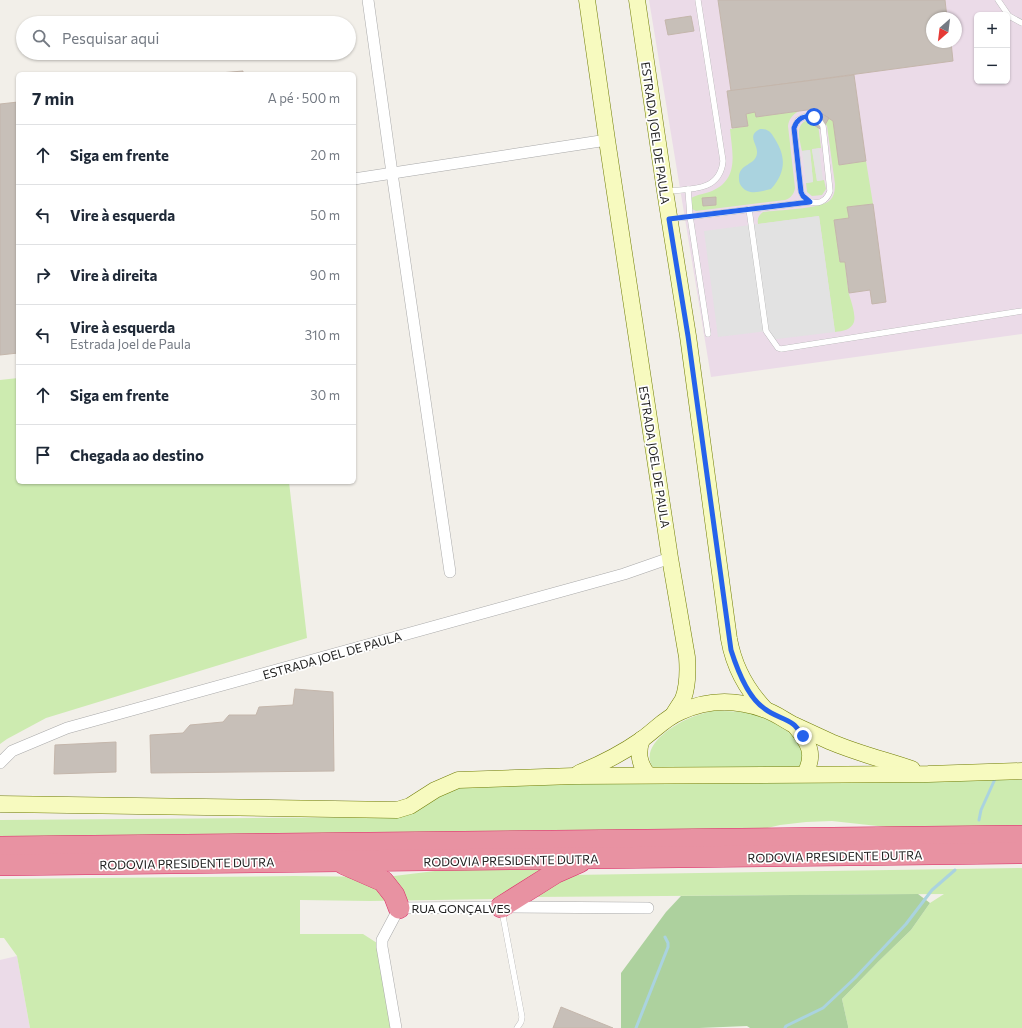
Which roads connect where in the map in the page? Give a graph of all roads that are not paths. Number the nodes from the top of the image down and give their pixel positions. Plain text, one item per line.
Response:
1 (368, 0) edge
2 (587, 0) edge
3 (637, 0) edge
4 (698, 0) edge
5 (998, 0) edge
6 (1022, 23) edge
7 (607, 140) junction
8 (392, 173) junction
9 (356, 179) edge
10 (688, 189) junction
11 (665, 191) junction
12 (810, 202) junction
13 (750, 209) junction
14 (690, 216) junction
15 (669, 219) junction
16 (1022, 311) edge
17 (708, 334) dead end
18 (670, 558) junction
19 (450, 572) dead end
20 (765, 709) junction
21 (673, 716) junction
22 (794, 725) junction
23 (642, 739) junction
24 (0, 763) edge
25 (1022, 771) edge
26 (805, 774) junction
27 (928, 774) junction
28 (648, 775) junction
29 (574, 776) junction
30 (0, 804) edge
31 (1022, 836) edge
32 (0, 847) edge
33 (1022, 853) edge
34 (588, 859) junction
35 (338, 861) junction
36 (0, 865) edge
37 (501, 907) junction
38 (399, 908) junction
39 (648, 908) dead end
40 (396, 1028) edge
41 (518, 1028) edge

1 - 8 street
2 - 7 main road, ESTRADA JOEL DE PAULA
3 - 11 main road, ESTRADA JOEL DE PAULA
4 - 10 lane
5 - 6 lane
7 - 8 street
7 - 18 main road, ESTRADA JOEL DE PAULA
8 - 9 street
8 - 19 street
10 - 11 lane
10 - 14 lane
11 - 15 main road, ESTRADA JOEL DE PAULA
12 - 12 lane
12 - 13 lane
13 - 14 lane
13 - 16 lane
14 - 15 lane
14 - 17 lane
15 - 20 main road, ESTRADA JOEL DE PAULA
18 - 21 main road, ESTRADA JOEL DE PAULA
18 - 24 street, ESTRADA JOEL DE PAULA
20 - 21 main road
20 - 22 main road
21 - 23 main road
22 - 26 main road
22 - 27 main road
23 - 28 main road
23 - 29 main road
25 - 27 main road
26 - 27 main road
26 - 28 main road
28 - 29 main road
29 - 30 main road
31 - 32 highway, RODOVIA PRESIDENTE DUTRA
33 - 34 highway, RODOVIA PRESIDENTE DUTRA
34 - 35 highway, RODOVIA PRESIDENTE DUTRA
34 - 37 highway
35 - 36 highway, RODOVIA PRESIDENTE DUTRA
35 - 38 highway
37 - 38 street, RUA GONÇALVES
37 - 39 street, RUA GONÇALVES
37 - 41 lane
38 - 40 street, RUA GONÇALVES

